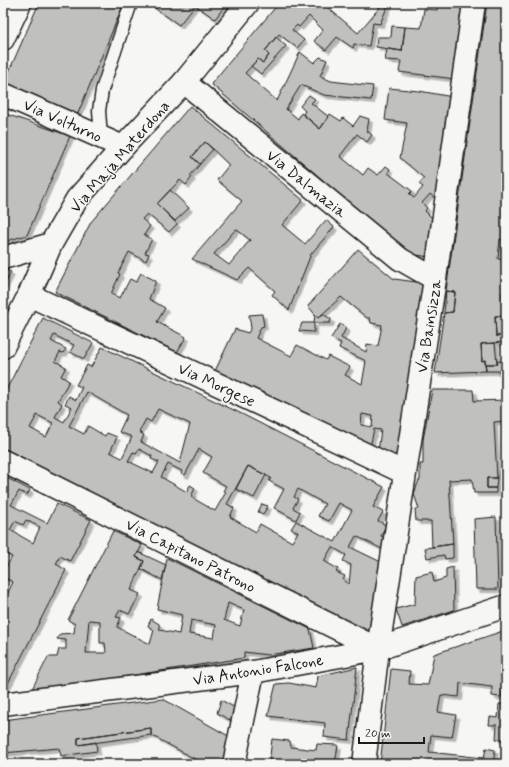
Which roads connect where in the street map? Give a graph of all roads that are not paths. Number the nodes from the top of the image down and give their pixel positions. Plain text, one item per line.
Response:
1 (20, 3) edge
2 (131, 3) edge
3 (248, 3) edge
4 (474, 3) edge
5 (3, 40) edge
6 (184, 82) junction
7 (3, 94) edge
8 (101, 137) junction
9 (123, 147) junction
10 (51, 244) junction
11 (3, 258) edge
12 (435, 278) junction
13 (29, 295) junction
14 (3, 347) edge
15 (3, 461) edge
16 (405, 473) junction
17 (506, 606) edge
18 (378, 649) junction
19 (253, 672) junction
20 (3, 704) edge
21 (234, 764) edge
22 (364, 764) edge

1 - 5 street
2 - 8 lane
3 - 6 street, Via Maja Materdona
4 - 12 street, Via Bainsizza
6 - 9 street, Via Maja Materdona
6 - 12 street, Via Dalmazia
7 - 8 street, Via Volturno
8 - 9 street, Via Volturno
9 - 10 street, Via Maja Materdona
10 - 11 street
10 - 13 street, Via Maja Materdona
12 - 16 street, Via Bainsizza
13 - 14 street, Via Maja Materdona
13 - 16 street, Via Morgese
15 - 18 street, Via Capitano Patrono
16 - 18 street, Via Bainsizza
17 - 18 street, Via Antonio Falcone
18 - 19 street, Via Antonio Falcone
18 - 22 street, Via Bainsizza
19 - 20 street, Via Antonio Falcone
19 - 21 street

